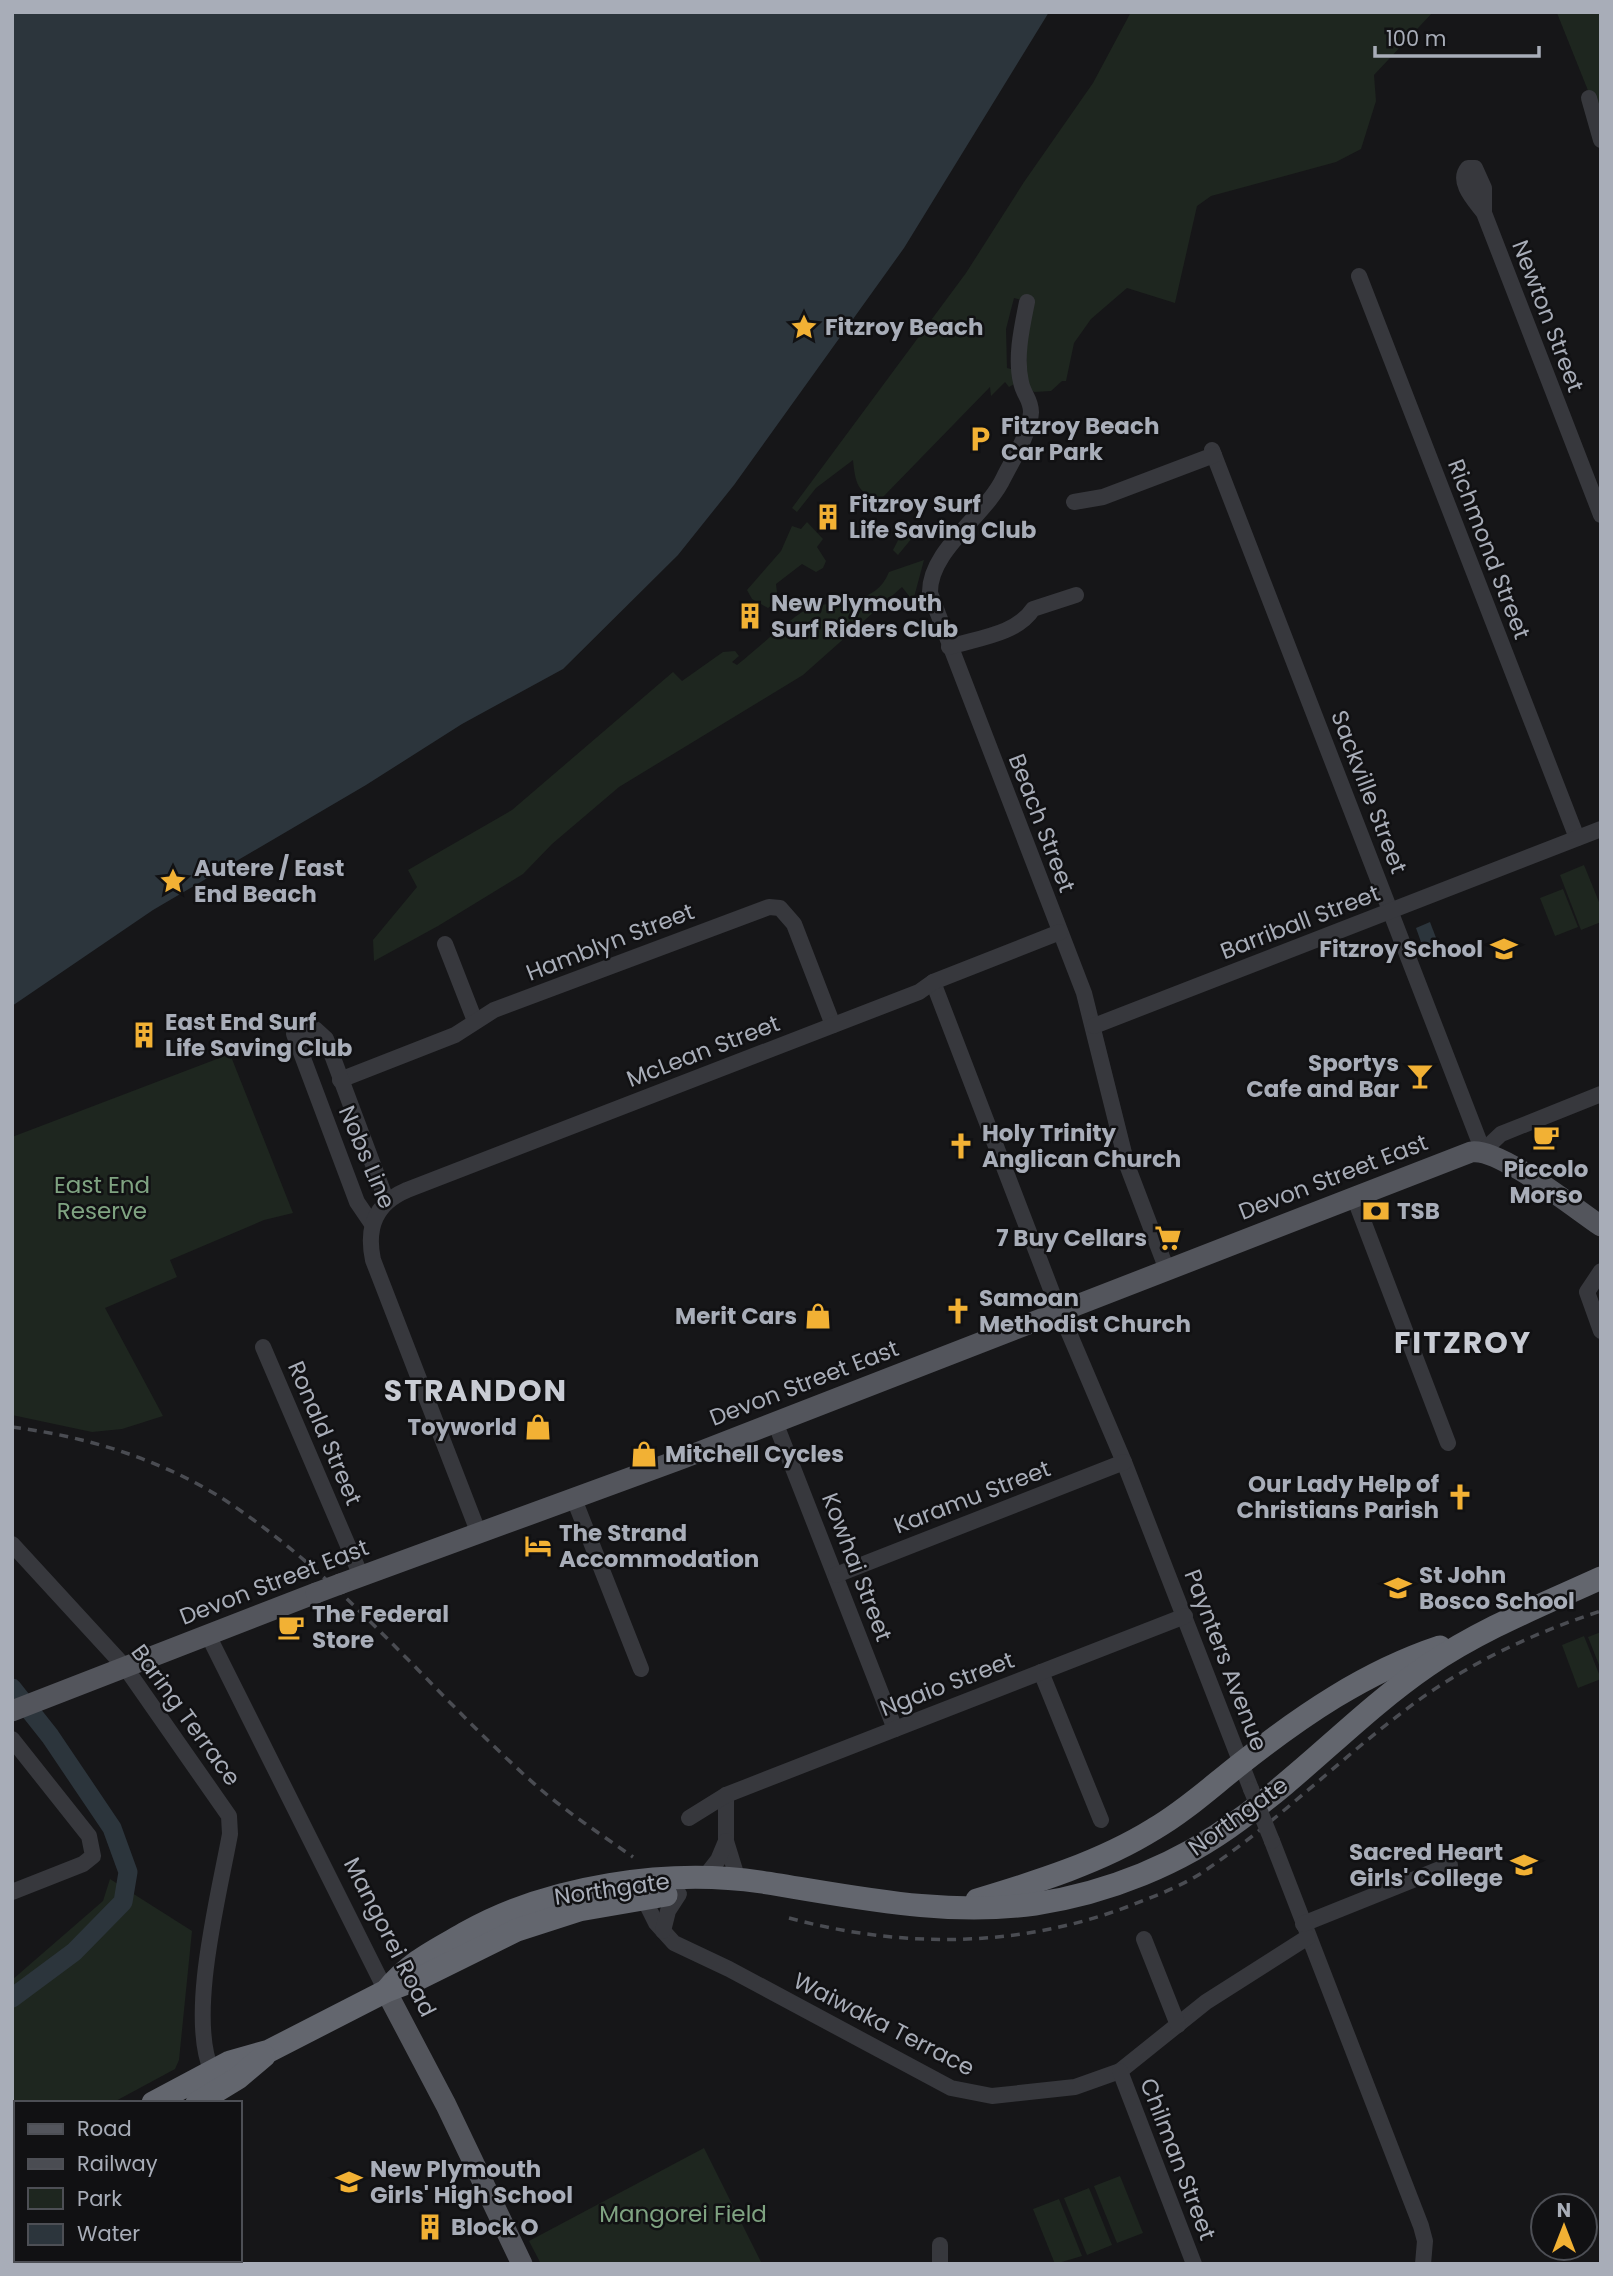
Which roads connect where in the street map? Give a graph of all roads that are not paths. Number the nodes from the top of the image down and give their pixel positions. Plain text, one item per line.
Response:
1 (1588, 98) dead end
2 (1601, 140) edge
3 (1484, 213) dead end
4 (1359, 276) dead end
5 (1027, 302) dead end
6 (1074, 502) dead end
7 (1601, 515) edge
8 (1076, 595) dead end
9 (949, 647) junction
10 (1601, 829) edge
11 (1577, 838) junction
12 (1390, 911) junction
13 (1060, 932) junction
14 (446, 944) dead end
15 (933, 982) junction
16 (475, 1021) junction
17 (833, 1025) junction
18 (1094, 1026) junction
19 (340, 1080) junction
20 (1601, 1094) edge
21 (1483, 1151) junction
22 (1354, 1197) junction
23 (387, 1202) junction
24 (372, 1224) junction
25 (1601, 1226) edge
26 (1167, 1270) junction
27 (1601, 1271) edge
28 (1062, 1311) junction
29 (1601, 1331) edge
30 (263, 1347) dead end
31 (775, 1422) junction
32 (1448, 1443) dead end
33 (1124, 1462) junction
34 (574, 1499) junction
35 (479, 1534) junction
36 (12, 1544) edge
37 (836, 1575) junction
38 (361, 1576) junction
39 (1601, 1578) edge
40 (1185, 1616) junction
41 (1483, 1632) junction
42 (208, 1635) junction
43 (125, 1667) junction
44 (641, 1669) dead end
45 (1041, 1672) junction
46 (12, 1711) edge
47 (895, 1729) junction
48 (12, 1739) edge
49 (1241, 1763) junction
50 (726, 1795) junction
51 (689, 1818) dead end
52 (1101, 1820) dead end
53 (726, 1841) junction
54 (1450, 1865) dead end
55 (704, 1878) junction
56 (738, 1880) junction
57 (12, 1892) edge
58 (679, 1894) junction
59 (823, 1895) junction
60 (643, 1897) junction
61 (932, 1907) junction
62 (663, 1931) junction
63 (1305, 1931) junction
64 (1144, 1939) dead end
65 (386, 1991) junction
66 (1178, 2025) junction
67 (269, 2051) junction
68 (1120, 2071) junction
69 (212, 2072) junction
70 (157, 2101) edge
71 (200, 2101) edge
72 (940, 2245) dead end
73 (522, 2264) edge
74 (940, 2264) edge
75 (1194, 2264) edge
76 (1423, 2264) edge

1 - 2 street
3 - 7 street, Newton Street
4 - 11 street, Richmond Street
5 - 9 street, Beach Street
6 - 12 street, Sackville Street
8 - 9 street
9 - 13 street, Beach Street
10 - 11 street, Barriball Street
11 - 12 street, Barriball Street
12 - 18 street, Barriball Street
12 - 21 street, Sackville Street
13 - 15 street, McLean Street
13 - 18 street, Beach Street
14 - 16 street
15 - 17 street, McLean Street
15 - 28 street, Paynters Avenue
16 - 17 street, Hamblyn Street
16 - 19 street, Hamblyn Street
17 - 23 street, McLean Street
18 - 26 street, Beach Street
19 - 23 street, Nobs Line
19 - 24 street, Nobs Line
20 - 21 street
21 - 22 main road, Devon Street East
21 - 25 main road
22 - 26 main road, Devon Street East
22 - 32 street
23 - 24 street, McLean Street
24 - 35 street, Nobs Line
26 - 28 main road, Devon Street East
27 - 29 street
28 - 31 main road, Devon Street East
28 - 33 street, Paynters Avenue
30 - 38 street, Ronald Street
31 - 34 main road, Devon Street East
31 - 37 street, Kowhai Street
33 - 37 street, Karamu Street
33 - 40 street, Paynters Avenue
34 - 35 main road, Devon Street East
34 - 44 street
35 - 38 main road, Devon Street East
36 - 43 street, Baring Terrace
37 - 47 street, Kowhai Street
38 - 42 main road, Devon Street East, bridge
39 - 41 highway, Northgate
40 - 45 street, Ngaio Street
40 - 49 street, Paynters Avenue
41 - 49 highway
41 - 61 highway, Northgate
42 - 43 main road, Devon Street East
42 - 65 street, Mangorei Road
43 - 46 main road, Devon Street East
43 - 69 street, Baring Terrace
45 - 47 street, Ngaio Street
45 - 52 street
47 - 50 street, Ngaio Street
48 - 57 street
49 - 61 highway
49 - 63 street, Paynters Avenue, bridge
50 - 51 street, Ngaio Street
50 - 53 street
53 - 55 street
53 - 56 street
54 - 63 street, Waiwaka Terrace
55 - 56 highway, Northgate
55 - 65 highway, Northgate
56 - 59 highway, Northgate
58 - 59 highway, Northgate
58 - 60 highway, Northgate
58 - 62 street
59 - 61 highway, Northgate
60 - 62 street, Waiwaka Terrace
60 - 65 highway, Northgate
62 - 68 street, Waiwaka Terrace
63 - 66 street, Waiwaka Terrace
63 - 76 street, Paynters Avenue
64 - 66 street
65 - 67 highway, Northgate
65 - 73 main road, Mangorei Road
66 - 68 street, Waiwaka Terrace
67 - 69 highway, Northgate
67 - 71 highway, Northgate
68 - 75 street, Chilman Street
69 - 70 highway, Northgate
72 - 74 street

